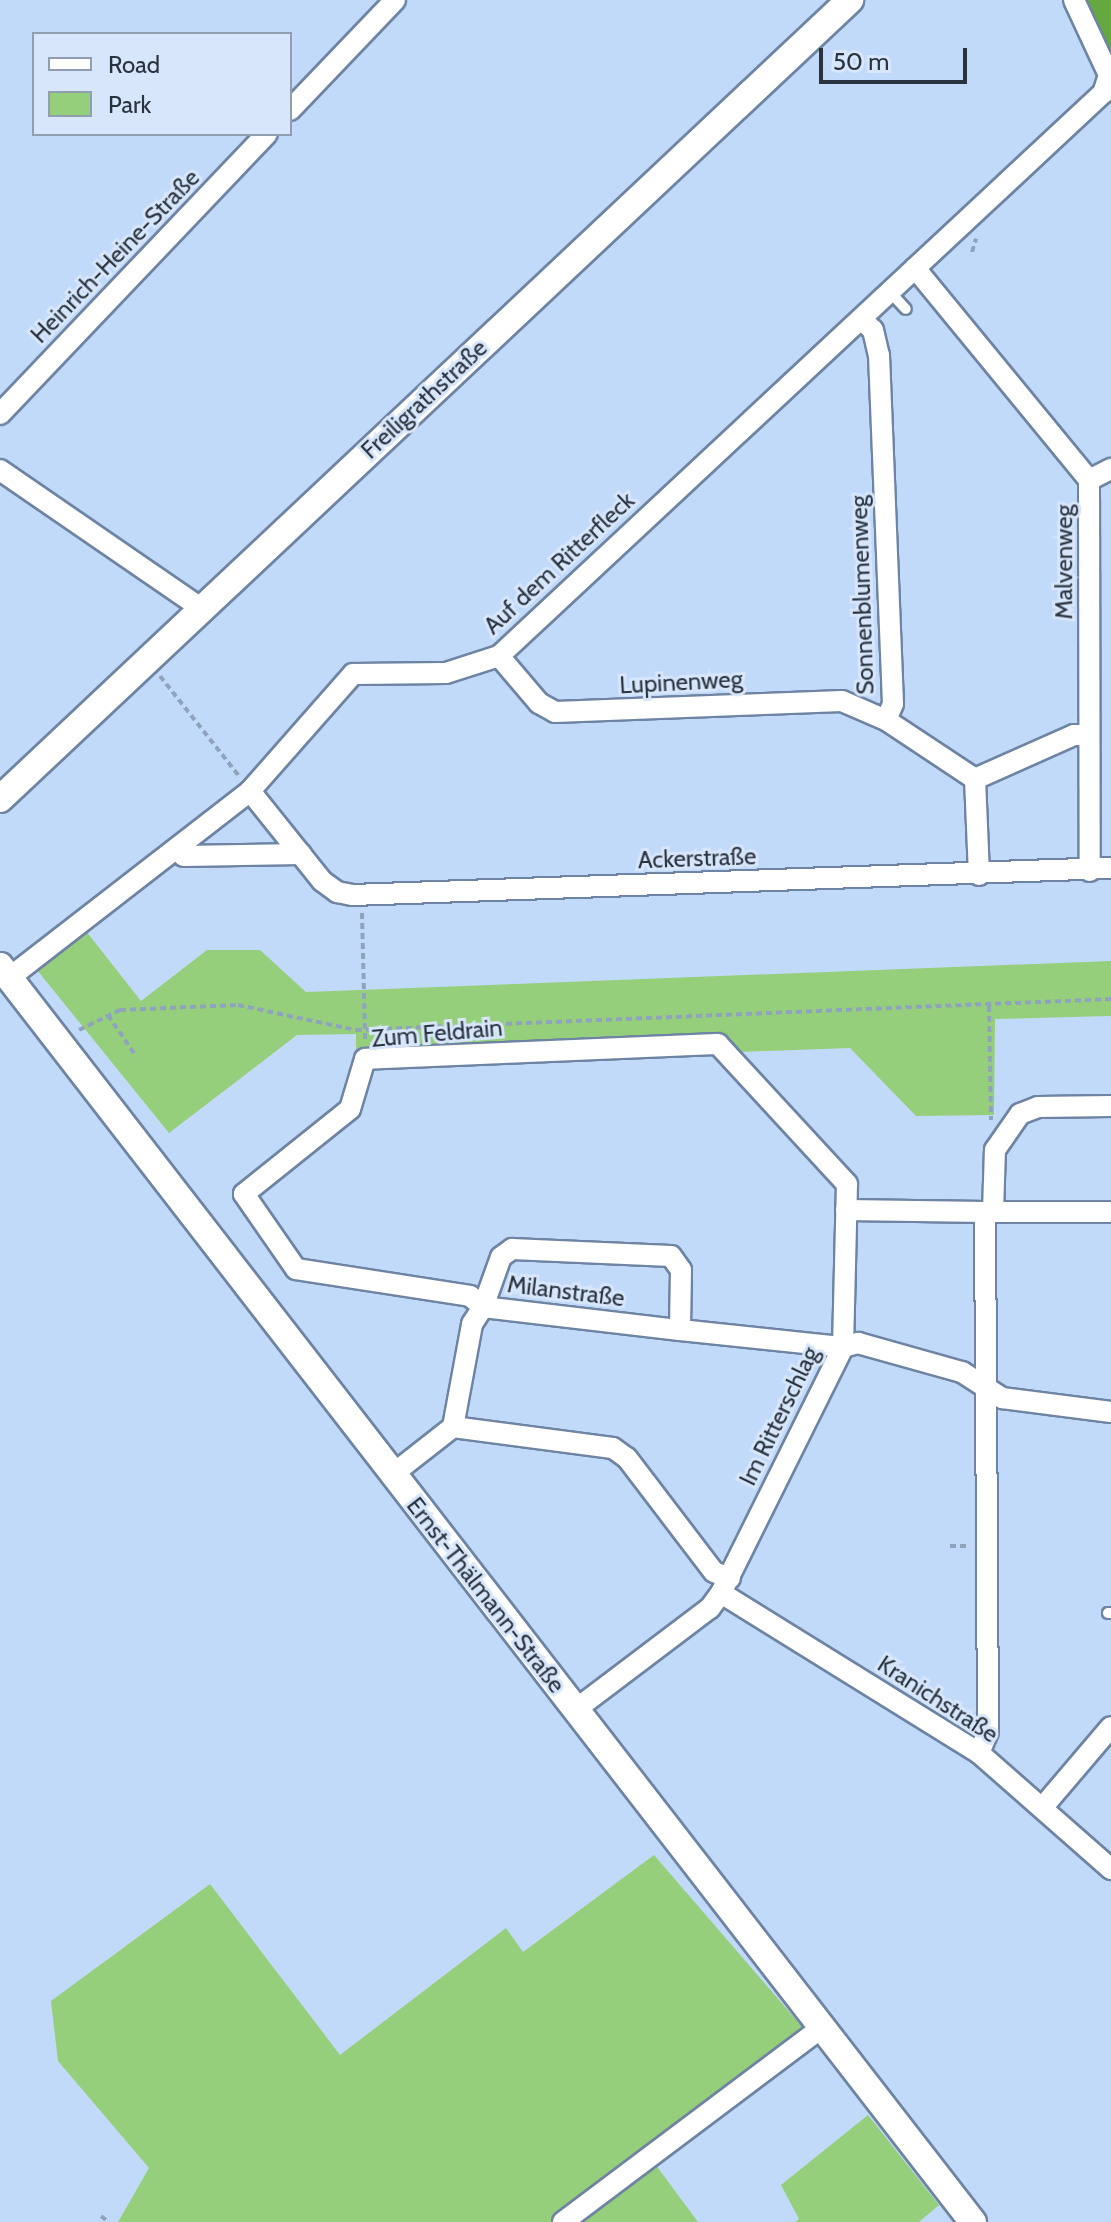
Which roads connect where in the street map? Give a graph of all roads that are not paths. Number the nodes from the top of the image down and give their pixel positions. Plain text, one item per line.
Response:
1 (395, 0) edge
2 (850, 0) edge
3 (1074, 0) edge
4 (1107, 99) edge
5 (292, 108) edge
6 (265, 136) edge
7 (915, 268) junction
8 (890, 292) junction
9 (906, 309) dead end
10 (861, 319) junction
11 (0, 414) edge
12 (1111, 469) edge
13 (0, 470) edge
14 (1089, 480) junction
15 (201, 608) junction
16 (499, 656) junction
17 (886, 720) junction
18 (1088, 735) junction
19 (975, 779) junction
20 (250, 791) junction
21 (0, 799) edge
22 (177, 849) junction
23 (301, 854) junction
24 (1111, 868) edge
25 (1090, 871) junction
26 (979, 875) junction
27 (5, 972) edge
28 (1111, 1106) edge
29 (846, 1210) junction
30 (989, 1212) junction
31 (1111, 1212) edge
32 (483, 1307) junction
33 (680, 1330) junction
34 (843, 1347) junction
35 (990, 1392) junction
36 (1111, 1412) edge
37 (453, 1427) junction
38 (393, 1474) junction
39 (725, 1586) junction
40 (575, 1710) junction
41 (1111, 1727) edge
42 (979, 1753) junction
43 (1042, 1808) junction
44 (1111, 1869) edge
45 (823, 2027) junction
46 (563, 2222) edge
47 (973, 2222) edge

1 - 5 street
2 - 15 street, Freiligrathstraße
3 - 4 street
4 - 7 street, Auf dem Ritterfleck
6 - 11 street, Heinrich-Heine-Straße
7 - 8 street, Auf dem Ritterfleck
7 - 14 street, Malvenweg
8 - 9 lane
8 - 10 street, Auf dem Ritterfleck
10 - 16 street, Auf dem Ritterfleck
10 - 17 street, Sonnenblumenweg
12 - 14 street
13 - 15 street
14 - 18 street, Malvenweg
15 - 21 street, Freiligrathstraße
16 - 17 street, Lupinenweg
16 - 20 street, Auf dem Ritterfleck
17 - 19 street, Sonnenblumenweg
18 - 19 street
18 - 25 street, Malvenweg
19 - 26 street
20 - 22 street, Auf dem Ritterfleck
20 - 23 street, Ackerstraße
22 - 23 street
22 - 27 street, Auf dem Ritterfleck
23 - 26 street, Ackerstraße
24 - 25 street, Ackerstraße
25 - 26 street, Ackerstraße
27 - 38 street, Ernst-Thälmann-Straße
28 - 30 street
29 - 30 street
29 - 32 street, Zum Feldrain
29 - 34 street
30 - 31 street
30 - 35 street
32 - 33 street, Milanstraße
32 - 33 street
32 - 37 street, Milanstraße
33 - 34 street, Milanstraße
34 - 35 street, Im Ritterschlag
34 - 39 street, Im Ritterschlag
35 - 36 street, Im Ritterschlag
35 - 42 street
37 - 38 street
37 - 39 street, Kranichstraße
38 - 40 street, Ernst-Thälmann-Straße
39 - 40 street, Im Ritterschlag
39 - 42 street, Kranichstraße
40 - 45 street, Ernst-Thälmann-Straße
41 - 43 street
42 - 43 street, Kranichstraße
43 - 44 street, Kranichstraße
45 - 46 street
45 - 47 street, Ernst-Thälmann-Straße

